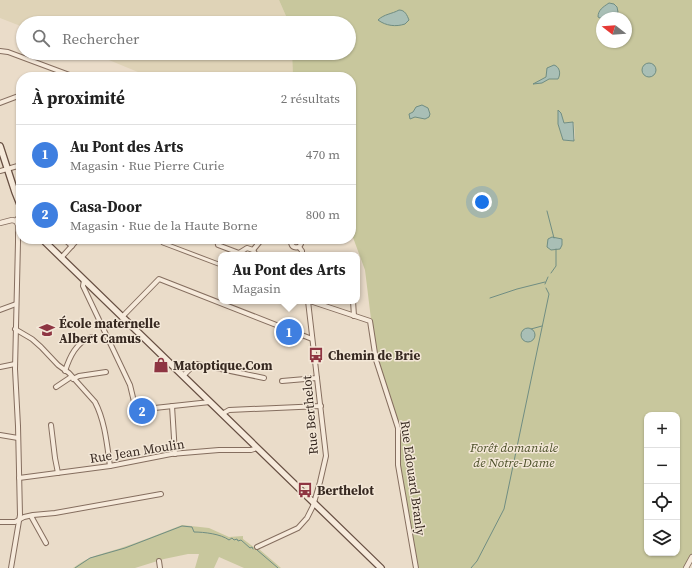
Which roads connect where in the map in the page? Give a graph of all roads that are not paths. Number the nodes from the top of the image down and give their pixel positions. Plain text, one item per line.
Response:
1 (0, 51) edge
2 (16, 55) edge
3 (29, 60) edge
4 (62, 72) edge
5 (16, 97) edge
6 (0, 103) edge
7 (0, 146) edge
8 (16, 167) edge
9 (8, 169) junction
10 (0, 171) edge
11 (14, 192) junction
12 (16, 196) edge
13 (16, 201) edge
14 (16, 220) edge
15 (0, 223) edge
16 (19, 244) edge
17 (47, 244) edge
18 (70, 244) edge
19 (166, 244) edge
20 (218, 244) edge
21 (258, 244) edge
22 (291, 244) edge
23 (301, 244) edge
24 (72, 246) joint
25 (299, 247) junction
26 (253, 250) joint
27 (236, 252) edge
28 (241, 252) edge
29 (301, 252) edge
30 (61, 258) junction
31 (218, 264) edge
32 (84, 280) junction
33 (218, 302) edge
34 (16, 304) junction
35 (224, 304) edge
36 (309, 304) edge
37 (318, 304) edge
38 (353, 304) edge
39 (0, 310) edge
40 (354, 316) junction
41 (122, 317) junction
42 (15, 329) junction
43 (91, 336) dead end
44 (312, 338) junction
45 (15, 364) junction
46 (0, 367) edge
47 (65, 371) junction
48 (106, 372) dead end
49 (183, 376) junction
50 (72, 378) junction
51 (264, 378) dead end
52 (317, 378) junction
53 (282, 381) dead end
54 (56, 387) dead end
55 (210, 402) junction
56 (172, 406) junction
57 (321, 406) junction
58 (222, 414) junction
59 (51, 425) dead end
60 (0, 435) edge
61 (18, 438) junction
62 (257, 448) junction
63 (175, 454) junction
64 (110, 466) junction
65 (58, 473) junction
66 (19, 478) junction
67 (161, 494) dead end
68 (314, 503) junction
69 (31, 516) junction
70 (19, 520) junction
71 (0, 522) edge
72 (46, 543) dead end
73 (257, 547) dead end
74 (692, 557) edge
75 (159, 561) dead end
76 (11, 568) edge
77 (160, 568) edge
78 (381, 568) edge
79 (416, 568) edge
80 (686, 568) edge

1 - 2 street
3 - 4 street
5 - 6 street
7 - 9 main road
8 - 9 street
9 - 10 street
9 - 11 main road
11 - 12 main road
11 - 13 main road
14 - 15 street
16 - 34 street
17 - 30 main road
18 - 24 street
19 - 31 street
20 - 27 street
21 - 26 street
22 - 25 street
23 - 25 street
24 - 30 street
25 - 29 street
26 - 28 street
30 - 32 main road
32 - 41 main road
32 - 56 street
33 - 41 street
34 - 39 street
34 - 42 street
35 - 44 street
36 - 44 street, Rue Berthelot
37 - 40 street
38 - 40 street
40 - 79 street, Rue Edouard Branly
41 - 49 main road
42 - 45 street
42 - 47 street
43 - 47 street
44 - 52 street, Rue Berthelot
45 - 46 street
45 - 61 street
47 - 50 street
48 - 50 street
49 - 51 street
49 - 55 main road
50 - 54 street
50 - 64 street
52 - 53 street
52 - 57 street, Rue Berthelot
55 - 56 street
55 - 58 main road
56 - 63 street
57 - 58 street
57 - 68 street, Rue Berthelot
58 - 62 main road
59 - 65 street
60 - 61 street
61 - 66 street
62 - 63 street, Rue Jean Moulin
62 - 68 main road
63 - 64 street, Rue Jean Moulin
64 - 65 street, Rue Jean Moulin
65 - 66 street, Rue Jean Moulin
66 - 70 street
67 - 69 street
68 - 73 street, Rue Berthelot
68 - 78 main road
69 - 70 street
69 - 72 street
70 - 71 street
70 - 76 street
74 - 80 street
75 - 77 street

